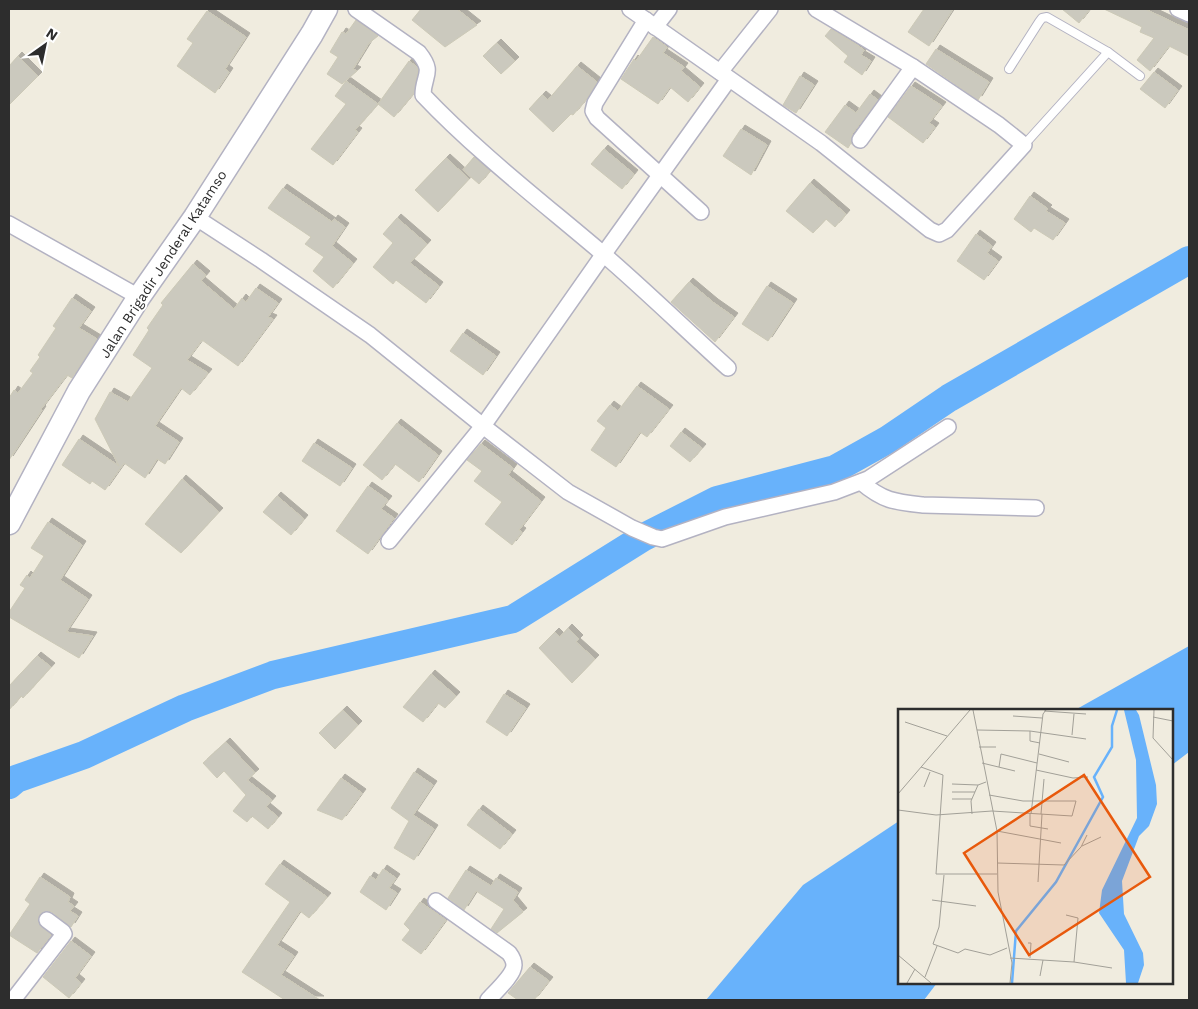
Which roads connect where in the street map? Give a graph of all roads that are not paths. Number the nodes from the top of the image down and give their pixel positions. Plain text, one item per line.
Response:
1 (326, 9) edge
2 (356, 9) edge
3 (630, 9) edge
4 (670, 9) edge
5 (770, 9) edge
6 (816, 9) edge
7 (1178, 9) edge
8 (1189, 14) edge
9 (650, 23) junction
10 (1108, 52) junction
11 (913, 67) junction
12 (1009, 69) dead end
13 (725, 76) junction
14 (1140, 76) dead end
15 (860, 140) dead end
16 (1024, 145) junction
17 (661, 175) junction
18 (701, 212) dead end
19 (195, 217) junction
20 (9, 224) edge
21 (603, 255) junction
22 (140, 297) junction
23 (728, 368) dead end
24 (483, 426) junction
25 (948, 427) dead end
26 (861, 482) junction
27 (1036, 508) dead end
28 (9, 524) edge
29 (390, 541) dead end
30 (436, 901) dead end
31 (47, 920) dead end
32 (13, 1000) edge
33 (488, 1000) edge

1 - 19 main road, Jalan Brigadir Jenderal Katamso
2 - 21 street
3 - 9 street
4 - 9 street
5 - 13 street
6 - 11 street
7 - 8 street
9 - 13 street
9 - 17 street
10 - 12 lane
10 - 14 lane
10 - 16 lane
11 - 15 street
11 - 16 street
13 - 16 street
13 - 17 street
17 - 18 street
17 - 21 street
19 - 22 main road, Jalan Brigadir Jenderal Katamso
19 - 24 street
20 - 22 street
21 - 23 street
21 - 24 street
22 - 28 main road, Jalan Brigadir Jenderal Katamso
24 - 26 street
24 - 29 street
25 - 26 street
26 - 27 street
30 - 33 street
31 - 32 street

